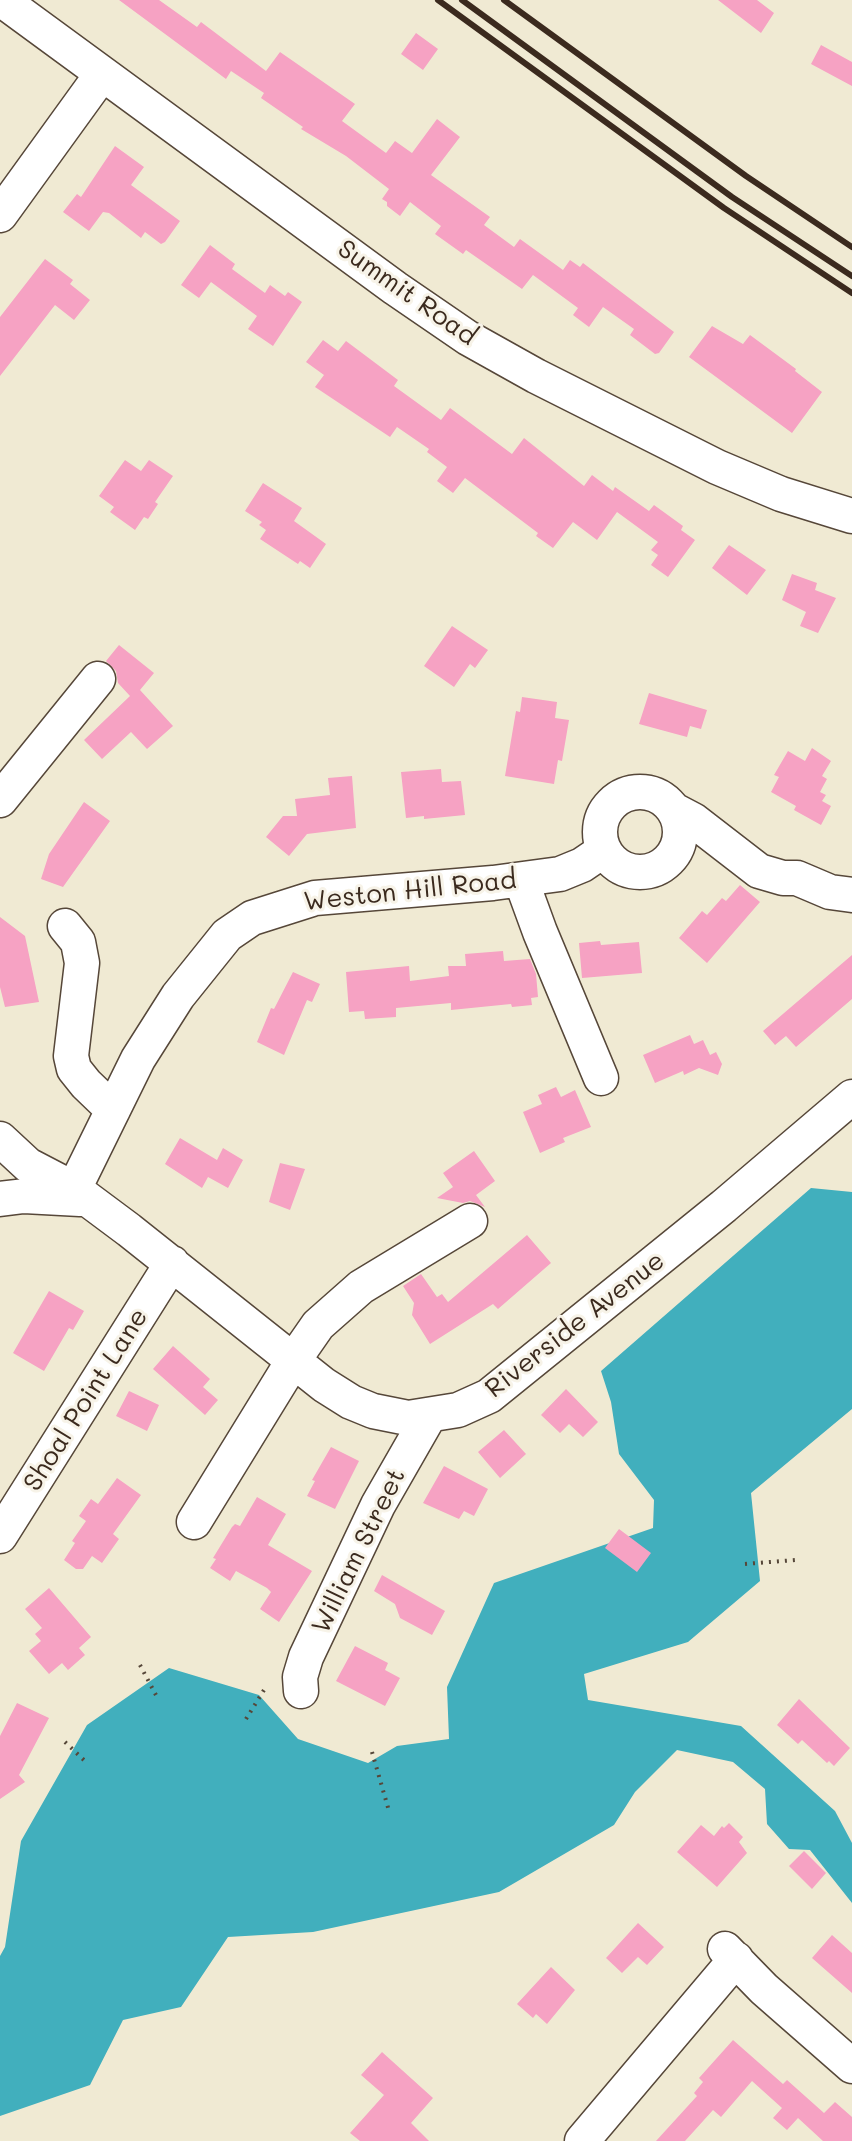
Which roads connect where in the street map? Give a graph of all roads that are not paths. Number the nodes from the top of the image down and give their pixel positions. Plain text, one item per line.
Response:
1 (2, 0) edge
2 (102, 74) junction
3 (0, 215) edge
4 (852, 516) edge
5 (98, 679) dead end
6 (0, 800) edge
7 (674, 810) junction
8 (604, 850) junction
9 (521, 880) junction
10 (852, 895) edge
11 (65, 926) dead end
12 (601, 1078) dead end
13 (852, 1097) edge
14 (113, 1110) junction
15 (0, 1139) edge
16 (81, 1194) junction
17 (0, 1199) edge
18 (470, 1221) dead end
19 (172, 1263) junction
20 (293, 1361) junction
21 (429, 1416) junction
22 (194, 1522) dead end
23 (0, 1536) edge
24 (301, 1691) dead end
25 (852, 2066) edge
26 (582, 2141) edge

1 - 2 street, Summit Road
2 - 3 street
2 - 4 street, Summit Road
5 - 6 street
7 - 8 street
7 - 8 street
7 - 10 street
8 - 9 street, Weston Hill Road
9 - 12 street
9 - 14 street, Weston Hill Road
11 - 14 street
13 - 21 street, Riverside Avenue
14 - 16 street, Weston Hill Road
15 - 16 street, Riverside Avenue
16 - 17 street
16 - 19 street, Riverside Avenue
18 - 20 street
19 - 20 street, Riverside Avenue
19 - 23 street, Shoal Point Lane
20 - 21 street, Riverside Avenue
20 - 22 street
21 - 24 street, William Street
25 - 26 street

